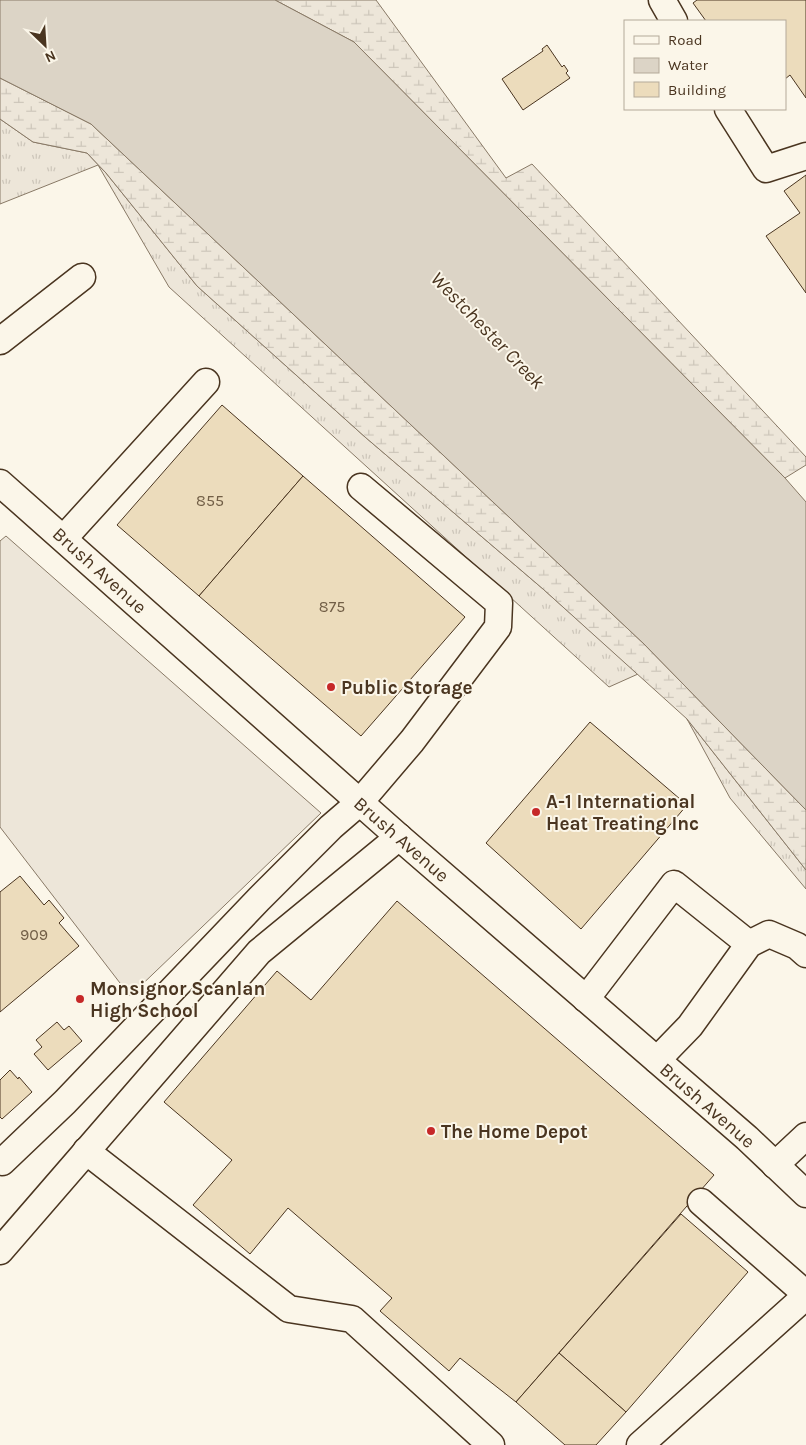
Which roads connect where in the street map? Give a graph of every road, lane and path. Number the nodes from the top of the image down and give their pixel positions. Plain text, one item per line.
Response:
1 (662, 0) edge
2 (673, 20) edge
3 (729, 110) edge
4 (806, 156) edge
5 (82, 277) dead end
6 (0, 341) edge
7 (206, 382) dead end
8 (0, 483) edge
9 (361, 486) dead end
10 (64, 538) junction
11 (360, 802) junction
12 (399, 837) junction
13 (748, 944) junction
14 (806, 954) edge
15 (586, 999) junction
16 (657, 1060) junction
17 (806, 1136) edge
18 (86, 1151) junction
19 (0, 1160) edge
20 (775, 1165) junction
21 (806, 1194) edge
22 (701, 1202) dead end
23 (0, 1251) edge
24 (806, 1295) edge
25 (491, 1445) edge
26 (640, 1445) edge

1 - 2 street
3 - 4 street
5 - 6 street
7 - 10 street
8 - 10 street, Brush Avenue
9 - 11 street
10 - 11 street, Brush Avenue
11 - 12 street, Brush Avenue
11 - 19 street
12 - 15 street, Brush Avenue
12 - 18 street
13 - 14 street
13 - 15 street
13 - 16 street
15 - 16 street, Brush Avenue
16 - 20 street, Brush Avenue
17 - 20 street
18 - 23 street
18 - 25 street
20 - 21 street, Brush Avenue
22 - 24 street
24 - 26 street

